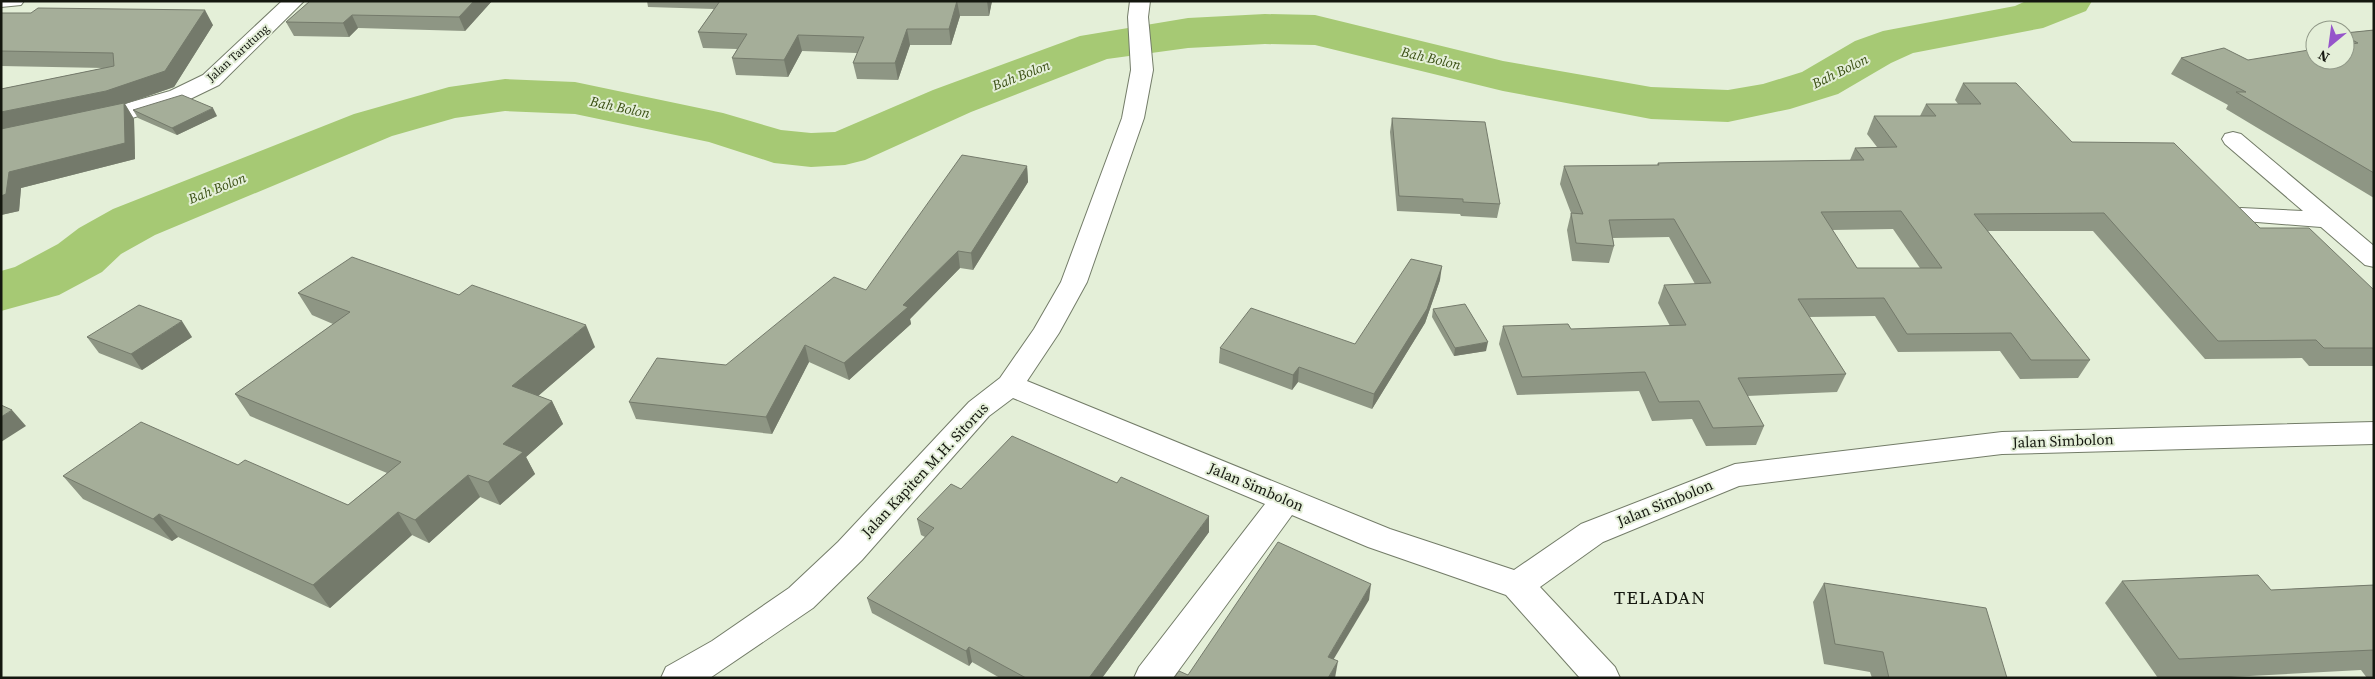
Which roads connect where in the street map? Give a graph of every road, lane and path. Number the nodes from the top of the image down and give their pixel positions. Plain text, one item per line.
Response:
1 (1, 1) edge
2 (14, 1) edge
3 (294, 1) edge
4 (1139, 9) edge
5 (75, 123) edge
6 (2233, 139) dead end
7 (2241, 216) edge
8 (2330, 220) junction
9 (2374, 259) edge
10 (1010, 385) junction
11 (2374, 433) edge
12 (1286, 499) junction
13 (1518, 585) junction
14 (679, 678) edge
15 (1152, 678) edge
16 (1602, 678) edge

1 - 2 street
3 - 5 street, Jalan Tarutung
4 - 10 street, Jalan Kapiten M.H. Sitorus
6 - 8 street
7 - 8 street
8 - 9 street
10 - 12 street, Jalan Simbolon
10 - 14 street, Jalan Kapiten M.H. Sitorus
11 - 13 street, Jalan Simbolon
12 - 13 street, Jalan Simbolon
12 - 15 street
13 - 16 street

